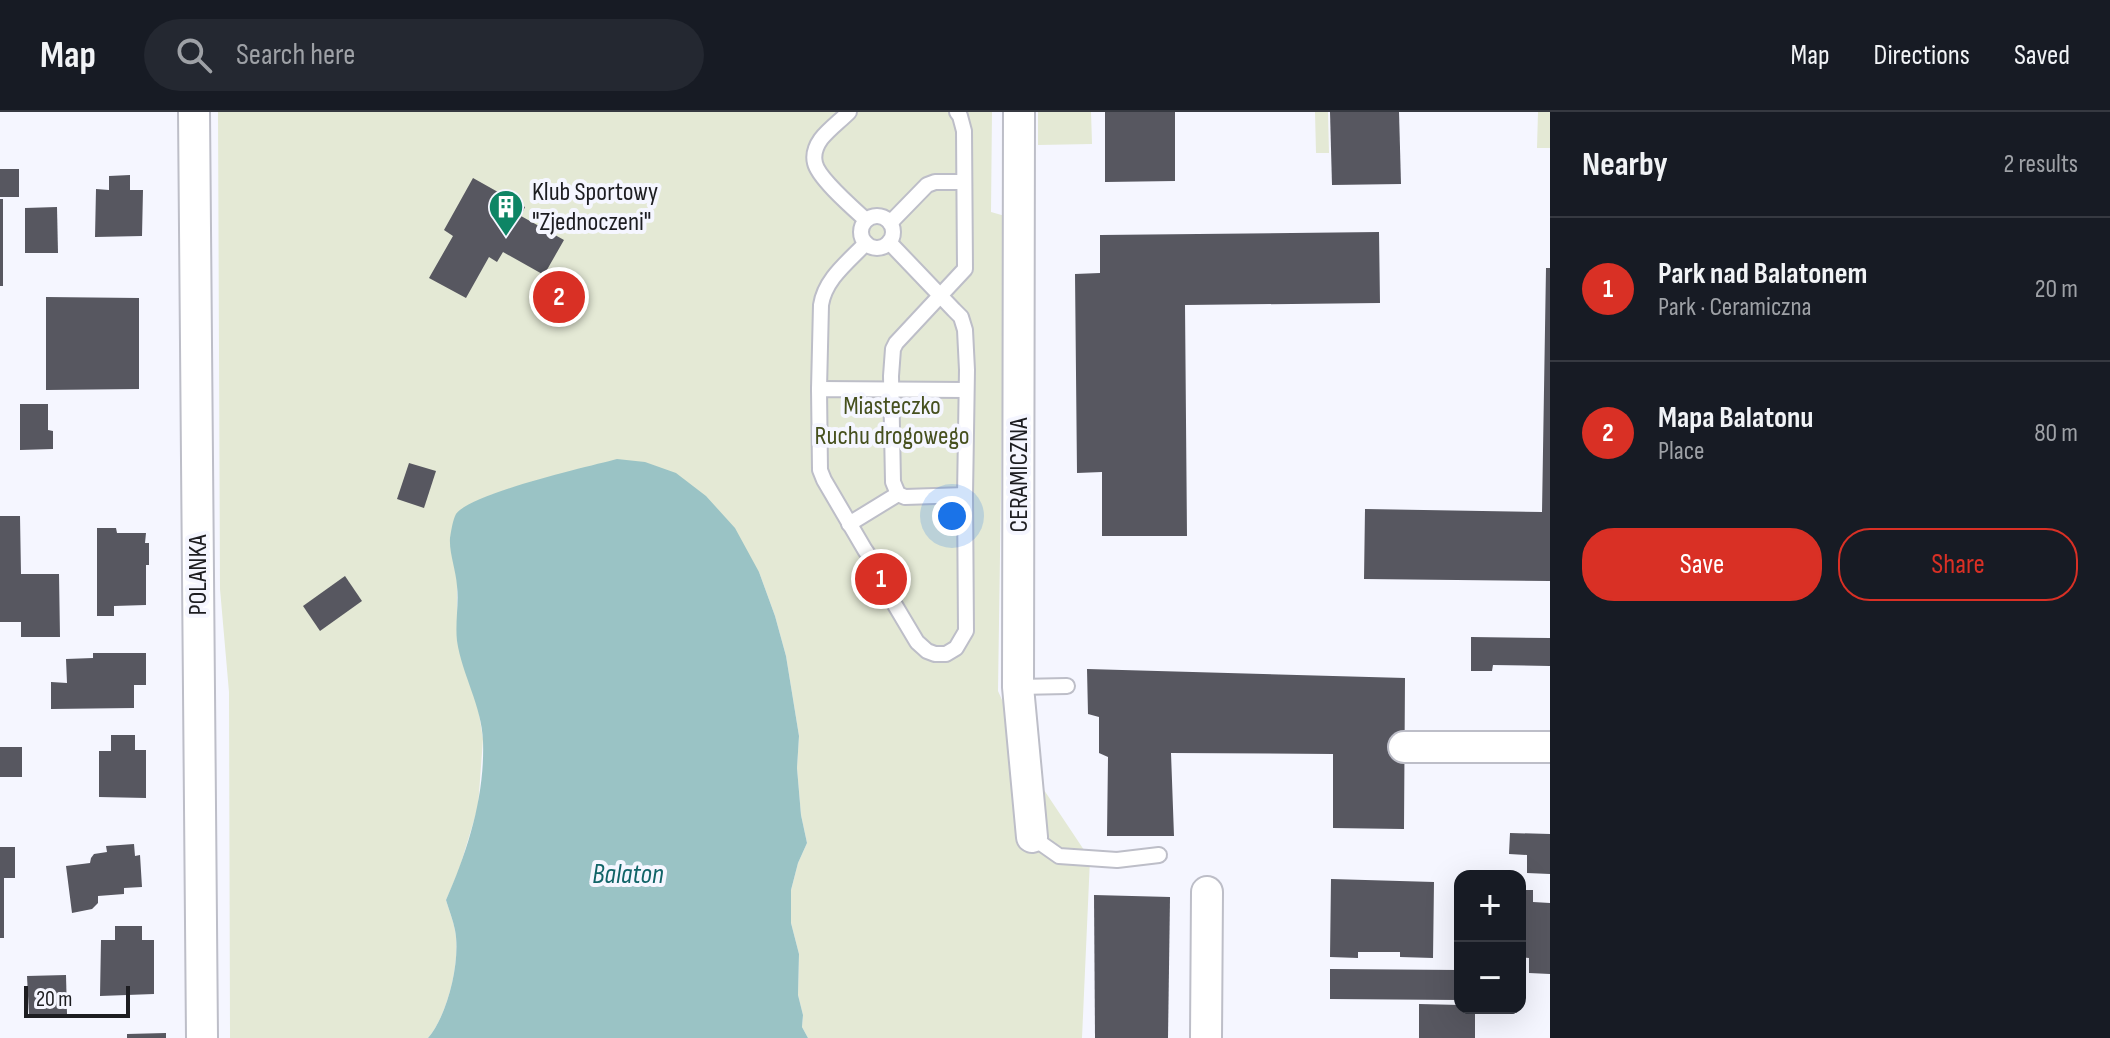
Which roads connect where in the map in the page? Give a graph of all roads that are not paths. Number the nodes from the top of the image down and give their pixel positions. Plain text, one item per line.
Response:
1 (194, 112) edge
2 (849, 112) edge
3 (957, 112) edge
4 (1019, 112) edge
5 (964, 182) junction
6 (866, 220) junction
7 (890, 223) junction
8 (889, 242) junction
9 (866, 243) junction
10 (940, 296) junction
11 (819, 389) junction
12 (891, 389) junction
13 (966, 390) junction
14 (898, 494) junction
15 (965, 495) junction
16 (849, 524) junction
17 (1067, 686) dead end
18 (1018, 687) junction
19 (1404, 747) dead end
20 (1550, 747) edge
21 (1032, 837) joint
22 (1159, 855) dead end
23 (1207, 892) dead end
24 (202, 1038) edge
25 (1206, 1038) edge

1 - 24 street, POLANKA
2 - 6 lane
3 - 5 lane
4 - 18 street, CERAMICZNA
5 - 7 lane
5 - 10 lane
6 - 7 lane
6 - 9 lane
7 - 8 lane
8 - 9 lane
8 - 10 lane
9 - 11 lane
10 - 12 lane
10 - 13 lane
11 - 12 lane
11 - 16 lane
12 - 13 lane
12 - 14 lane
13 - 15 lane
14 - 15 lane
14 - 16 lane
15 - 16 lane
17 - 18 lane
18 - 21 street, CERAMICZNA
19 - 20 street
21 - 22 lane
23 - 25 street

